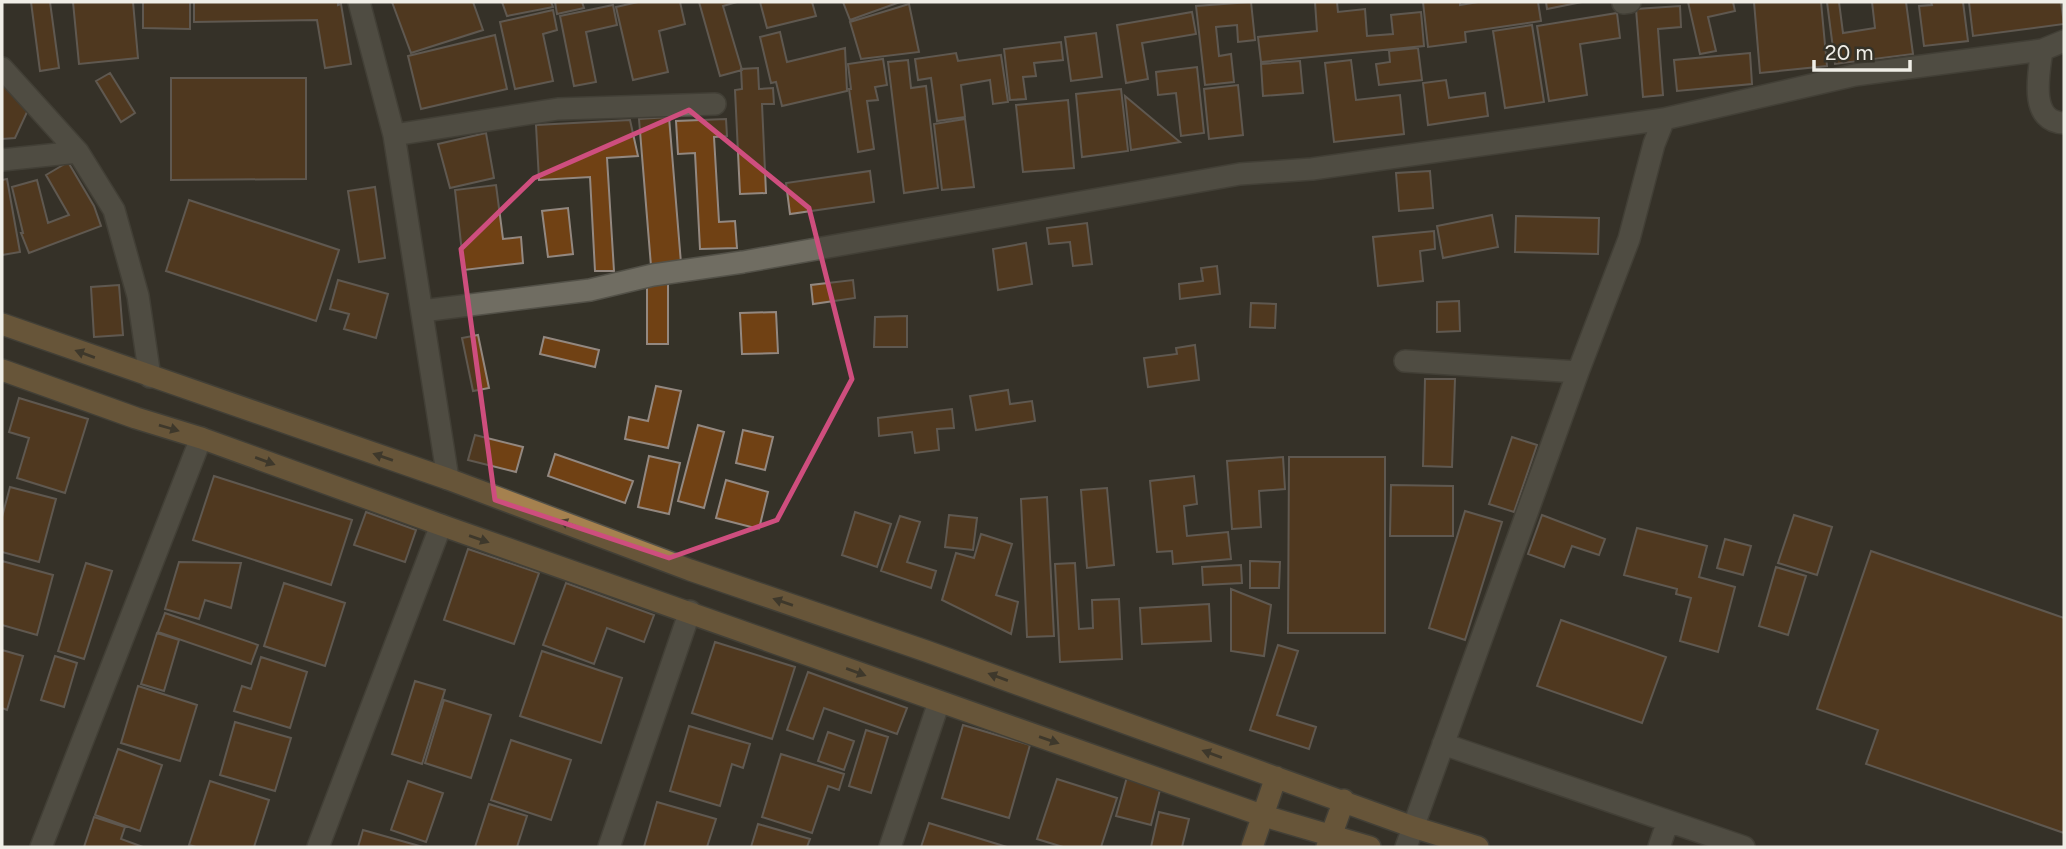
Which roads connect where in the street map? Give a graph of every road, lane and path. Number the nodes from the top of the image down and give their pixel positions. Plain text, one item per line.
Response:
1 (359, 2) edge
2 (2064, 41) edge
3 (2042, 50) junction
4 (2, 68) edge
5 (715, 104) dead end
6 (1664, 119) junction
7 (2064, 122) edge
8 (394, 135) junction
9 (78, 152) junction
10 (2, 160) edge
11 (422, 311) junction
12 (2, 324) edge
13 (1405, 361) dead end
14 (2, 370) edge
15 (1578, 372) junction
16 (150, 377) junction
17 (201, 438) junction
18 (448, 479) junction
19 (441, 525) junction
20 (690, 611) junction
21 (939, 702) junction
22 (1443, 744) junction
23 (1276, 777) junction
24 (1344, 800) junction
25 (1264, 816) junction
26 (1668, 821) junction
27 (1413, 827) junction
28 (1330, 841) edge
29 (41, 847) edge
30 (318, 847) edge
31 (609, 847) edge
32 (890, 847) edge
33 (1252, 847) edge
34 (1370, 847) edge
35 (1406, 847) edge
36 (1478, 847) edge
37 (1659, 847) edge
38 (1744, 847) edge

1 - 8 street
2 - 3 street
3 - 6 street
3 - 7 street
4 - 9 street
5 - 8 street
6 - 11 street
6 - 15 street
8 - 11 street
9 - 10 street
9 - 16 street
11 - 18 street
16 -> 12 main road
13 - 15 street
14 -> 17 main road
15 - 22 street
18 -> 16 main road
17 -> 19 main road
17 - 29 street
23 -> 18 main road
19 -> 20 main road
19 - 30 street
20 -> 21 main road
20 - 31 street
21 -> 25 main road
21 - 32 street
22 - 26 street
22 - 27 street
23 - 24 main road
23 - 25 main road
24 - 27 main road
24 - 28 main road
25 - 28 main road
25 - 33 main road
26 - 37 street
26 - 38 street
27 - 35 street
27 - 36 main road
28 - 34 main road

